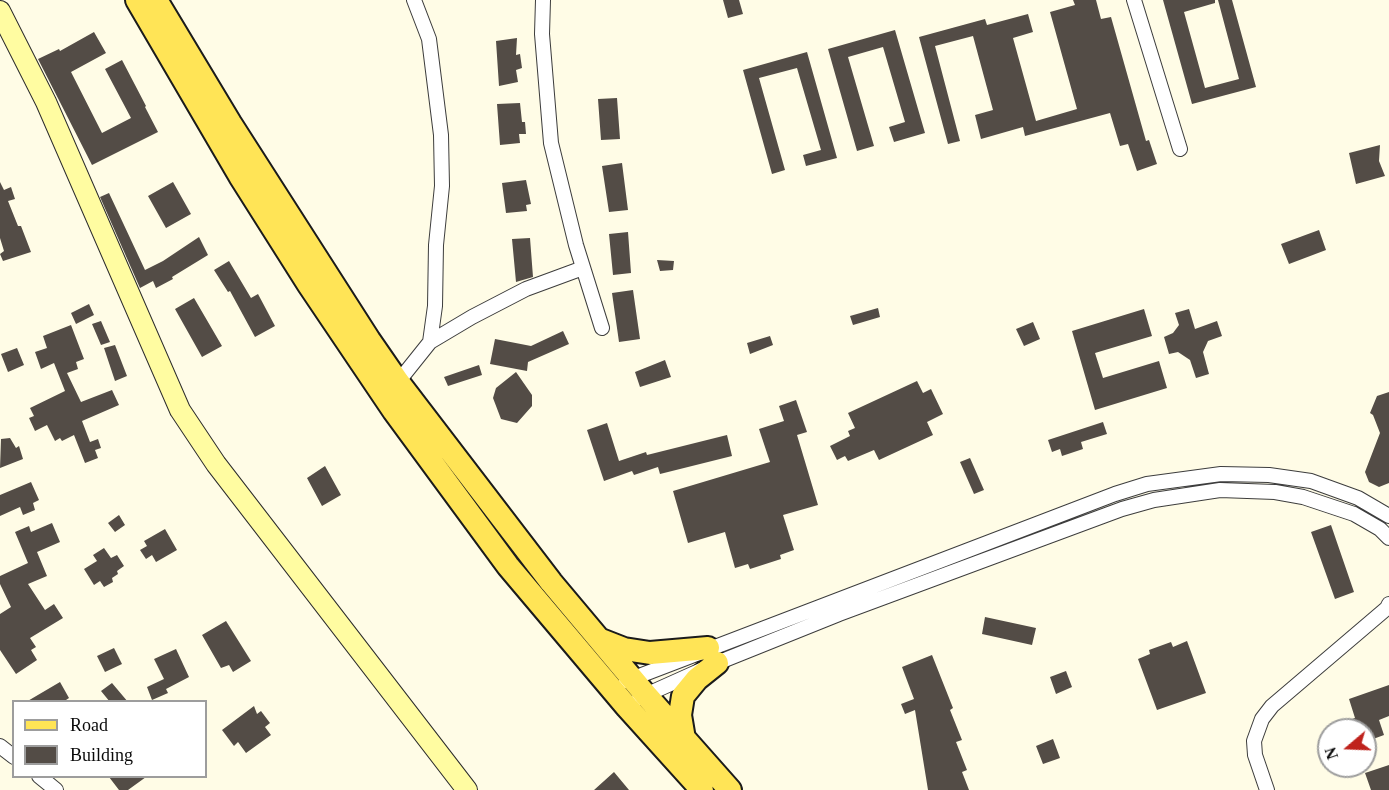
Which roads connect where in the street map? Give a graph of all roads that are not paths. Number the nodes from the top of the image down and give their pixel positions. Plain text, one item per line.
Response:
1 (137, 0) edge
2 (156, 0) edge
3 (414, 0) edge
4 (543, 0) edge
5 (1134, 0) edge
6 (0, 11) edge
7 (1180, 149) dead end
8 (583, 268) junction
9 (602, 328) dead end
10 (430, 342) junction
11 (398, 382) junction
12 (1389, 516) edge
13 (1389, 538) edge
14 (1388, 607) edge
15 (598, 638) junction
16 (713, 656) junction
17 (629, 692) junction
18 (684, 739) junction
19 (0, 746) edge
20 (12, 755) edge
21 (40, 778) edge
22 (56, 790) edge
23 (467, 790) edge
24 (702, 790) edge
25 (730, 790) edge
26 (1267, 790) edge

1 - 17 main road
2 - 11 main road
3 - 10 street
4 - 8 street
5 - 7 street
6 - 23 street
8 - 9 street
8 - 10 street
10 - 11 street
11 - 15 main road
12 - 16 street
13 - 16 street
14 - 26 street
15 - 16 main road
15 - 17 main road
16 - 17 street
16 - 17 street
16 - 18 main road
17 - 18 main road
17 - 24 main road
18 - 25 main road
19 - 20 street
21 - 22 street

